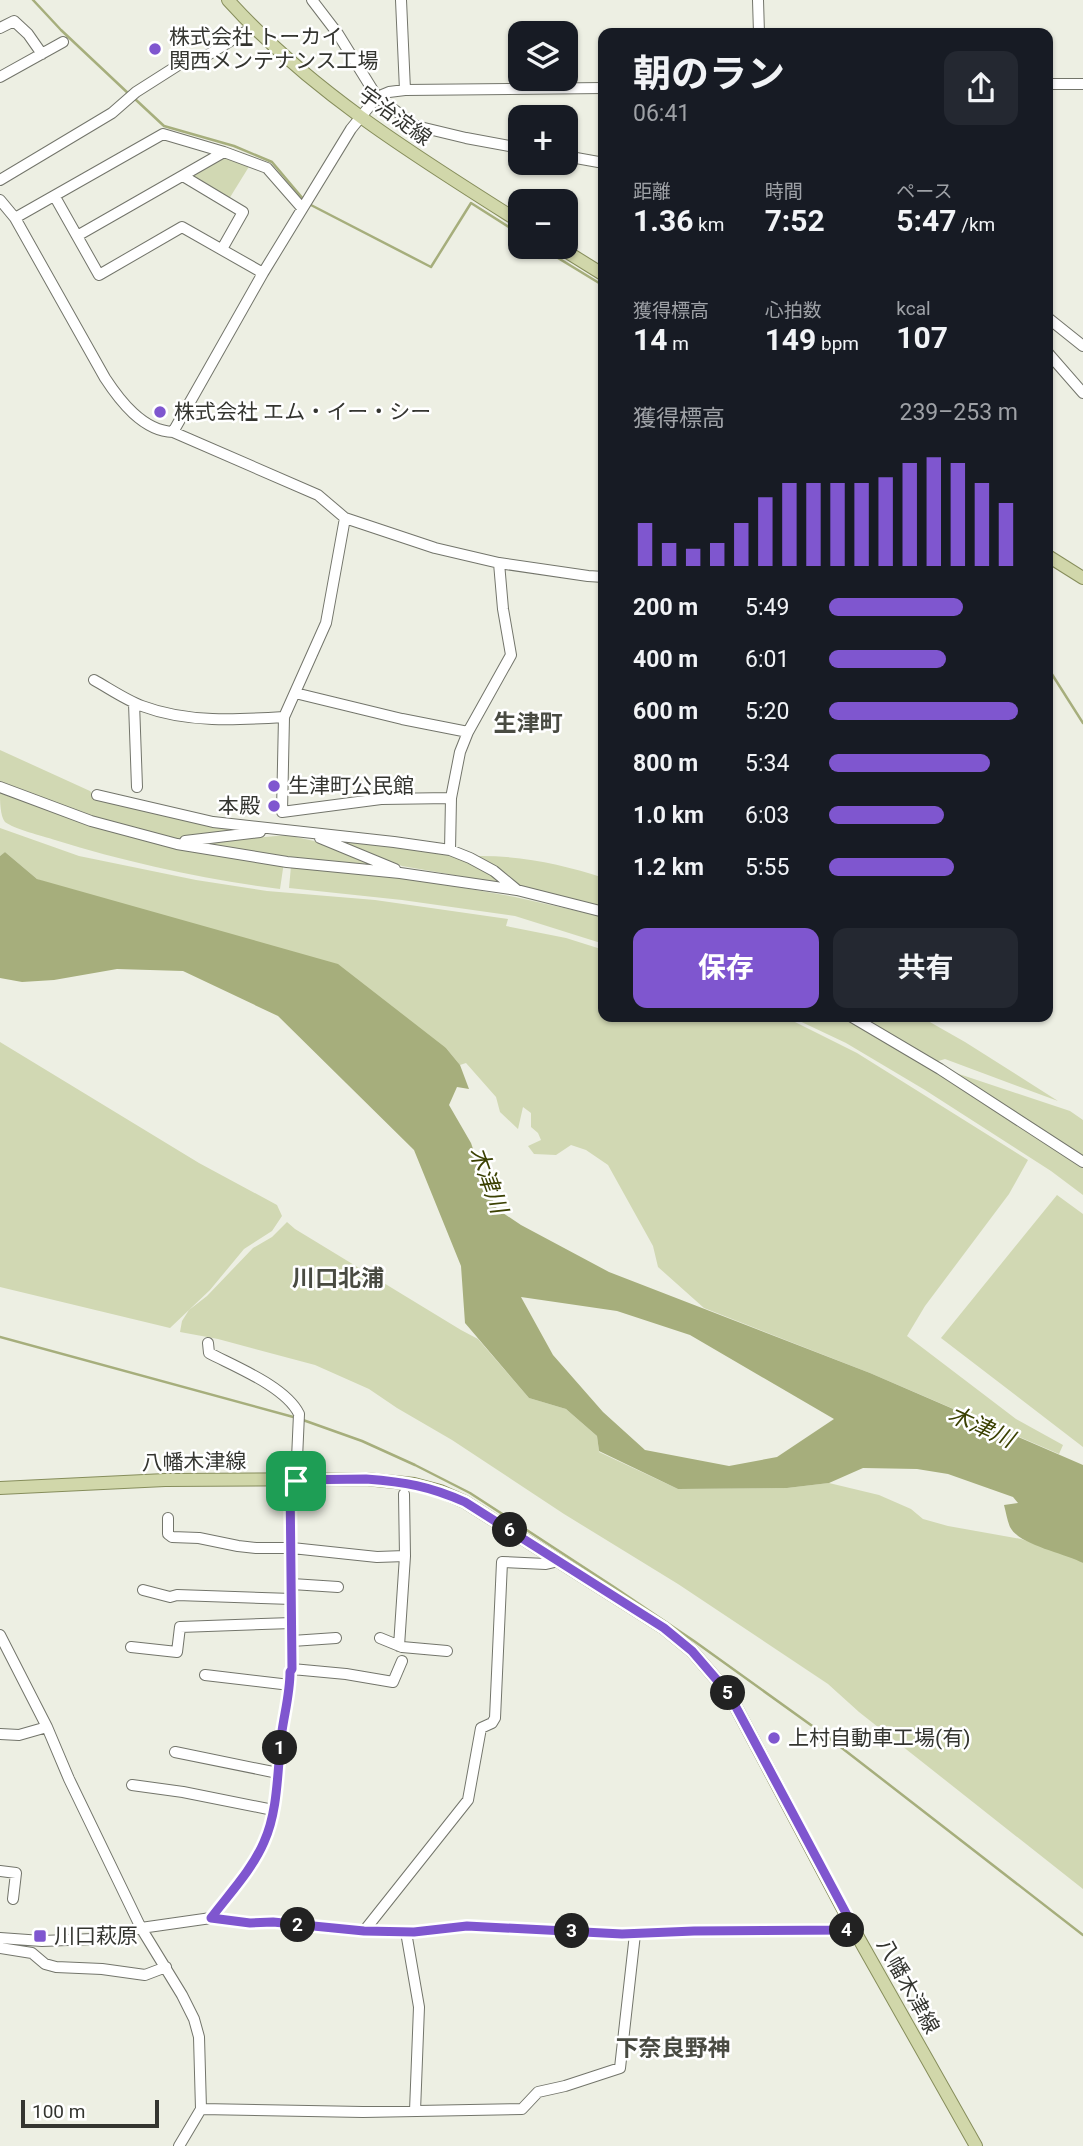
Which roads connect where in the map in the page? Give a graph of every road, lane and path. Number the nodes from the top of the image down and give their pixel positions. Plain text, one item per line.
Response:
1 (228, 0) edge
2 (312, 0) edge
3 (401, 0) edge
4 (758, 0) edge
5 (253, 27) junction
6 (0, 28) edge
7 (759, 28) edge
8 (64, 42) dead end
9 (42, 54) junction
10 (0, 77) edge
11 (1053, 84) edge
12 (1083, 84) edge
13 (598, 88) edge
14 (405, 90) junction
15 (377, 97) junction
16 (360, 116) junction
17 (508, 146) edge
18 (224, 152) junction
19 (578, 158) edge
20 (598, 162) edge
21 (183, 176) junction
22 (0, 180) edge
23 (55, 197) junction
24 (0, 200) edge
25 (302, 208) junction
26 (508, 214) edge
27 (15, 218) junction
28 (77, 236) junction
29 (222, 249) junction
30 (578, 259) edge
31 (598, 271) edge
32 (263, 273) junction
33 (1053, 322) edge
34 (1083, 346) edge
35 (1053, 359) edge
36 (1083, 393) edge
37 (173, 432) junction
38 (345, 518) junction
39 (1053, 559) edge
40 (499, 563) junction
41 (598, 577) edge
42 (1083, 578) edge
43 (94, 680) dead end
44 (295, 693) junction
45 (134, 702) junction
46 (284, 717) junction
47 (468, 732) junction
48 (0, 787) edge
49 (137, 787) dead end
50 (97, 795) dead end
51 (451, 799) junction
52 (282, 812) junction
53 (292, 830) junction
54 (177, 844) junction
55 (450, 850) junction
56 (400, 873) junction
57 (517, 890) junction
58 (598, 910) edge
59 (860, 1022) edge
60 (1083, 1162) edge
61 (208, 1343) dead end
62 (293, 1481) junction
63 (0, 1488) edge
64 (404, 1494) dead end
65 (168, 1518) dead end
66 (292, 1548) junction
67 (405, 1556) junction
68 (559, 1561) junction
69 (292, 1584) junction
70 (338, 1587) dead end
71 (144, 1591) dead end
72 (292, 1599) junction
73 (292, 1623) junction
74 (0, 1634) edge
75 (336, 1638) dead end
76 (380, 1638) dead end
77 (292, 1641) junction
78 (131, 1647) dead end
79 (401, 1647) junction
80 (447, 1651) dead end
81 (402, 1661) junction
82 (292, 1669) junction
83 (205, 1675) dead end
84 (290, 1685) junction
85 (401, 1685) dead end
86 (47, 1727) junction
87 (0, 1734) edge
88 (175, 1752) dead end
89 (278, 1773) junction
90 (132, 1785) dead end
91 (273, 1810) junction
92 (0, 1871) edge
93 (13, 1899) dead end
94 (211, 1918) junction
95 (141, 1928) junction
96 (855, 1930) junction
97 (364, 1931) junction
98 (406, 1931) junction
99 (635, 1934) junction
100 (0, 1938) edge
101 (0, 1948) edge
102 (166, 1967) junction
103 (201, 2109) junction
104 (415, 2111) junction
105 (179, 2146) edge
106 (976, 2146) edge

1 - 5 main road, 宇治淀線
2 - 15 street
3 - 14 street
4 - 7 street
5 - 16 main road, 宇治淀線
5 - 22 street
6 - 9 street
8 - 9 street
9 - 10 street
11 - 12 street
13 - 14 street
14 - 15 street
15 - 16 street
15 - 17 street
16 - 25 street
16 - 26 main road, 宇治淀線
18 - 21 street
18 - 23 street
18 - 25 street
19 - 20 street
21 - 28 street
21 - 29 street
23 - 27 street
23 - 28 street
24 - 27 street
25 - 32 street
27 - 37 street
28 - 29 street
29 - 32 street
30 - 31 main road
32 - 37 street
33 - 34 street
35 - 36 street
37 - 38 street
38 - 40 street
38 - 44 street
39 - 42 main road
40 - 41 street
40 - 47 street
43 - 45 street
44 - 46 street
44 - 47 street
45 - 46 street
45 - 49 street
46 - 52 street
47 - 51 street
48 - 54 street
50 - 53 street
51 - 52 street
51 - 55 street
52 - 53 street
53 - 54 street
53 - 55 street
53 - 56 street
54 - 56 street
55 - 57 street
56 - 57 street
57 - 58 street
59 - 60 street
61 - 62 street
62 - 63 main road, 八幡木津線
62 - 66 street
62 - 68 main road, 八幡木津線
64 - 67 street
65 - 66 street
66 - 67 street
66 - 69 street
67 - 79 street
68 - 96 main road, 八幡木津線
68 - 97 street
69 - 70 street
69 - 72 street
71 - 72 street
72 - 73 street
73 - 77 street
73 - 78 street
74 - 86 street
75 - 77 street
76 - 79 street
77 - 82 street
79 - 80 street
79 - 81 street
81 - 82 street
81 - 85 street
82 - 84 street
83 - 84 street
84 - 89 street
86 - 87 street
86 - 95 street
88 - 89 street
89 - 91 street
90 - 91 street
91 - 94 street
92 - 93 street
94 - 95 street
94 - 97 street
95 - 100 street
95 - 102 street
96 - 99 street
96 - 106 main road, 八幡木津線
97 - 98 street
98 - 99 street
98 - 104 street
99 - 104 street
101 - 102 street
102 - 103 street
103 - 104 street
103 - 105 street

